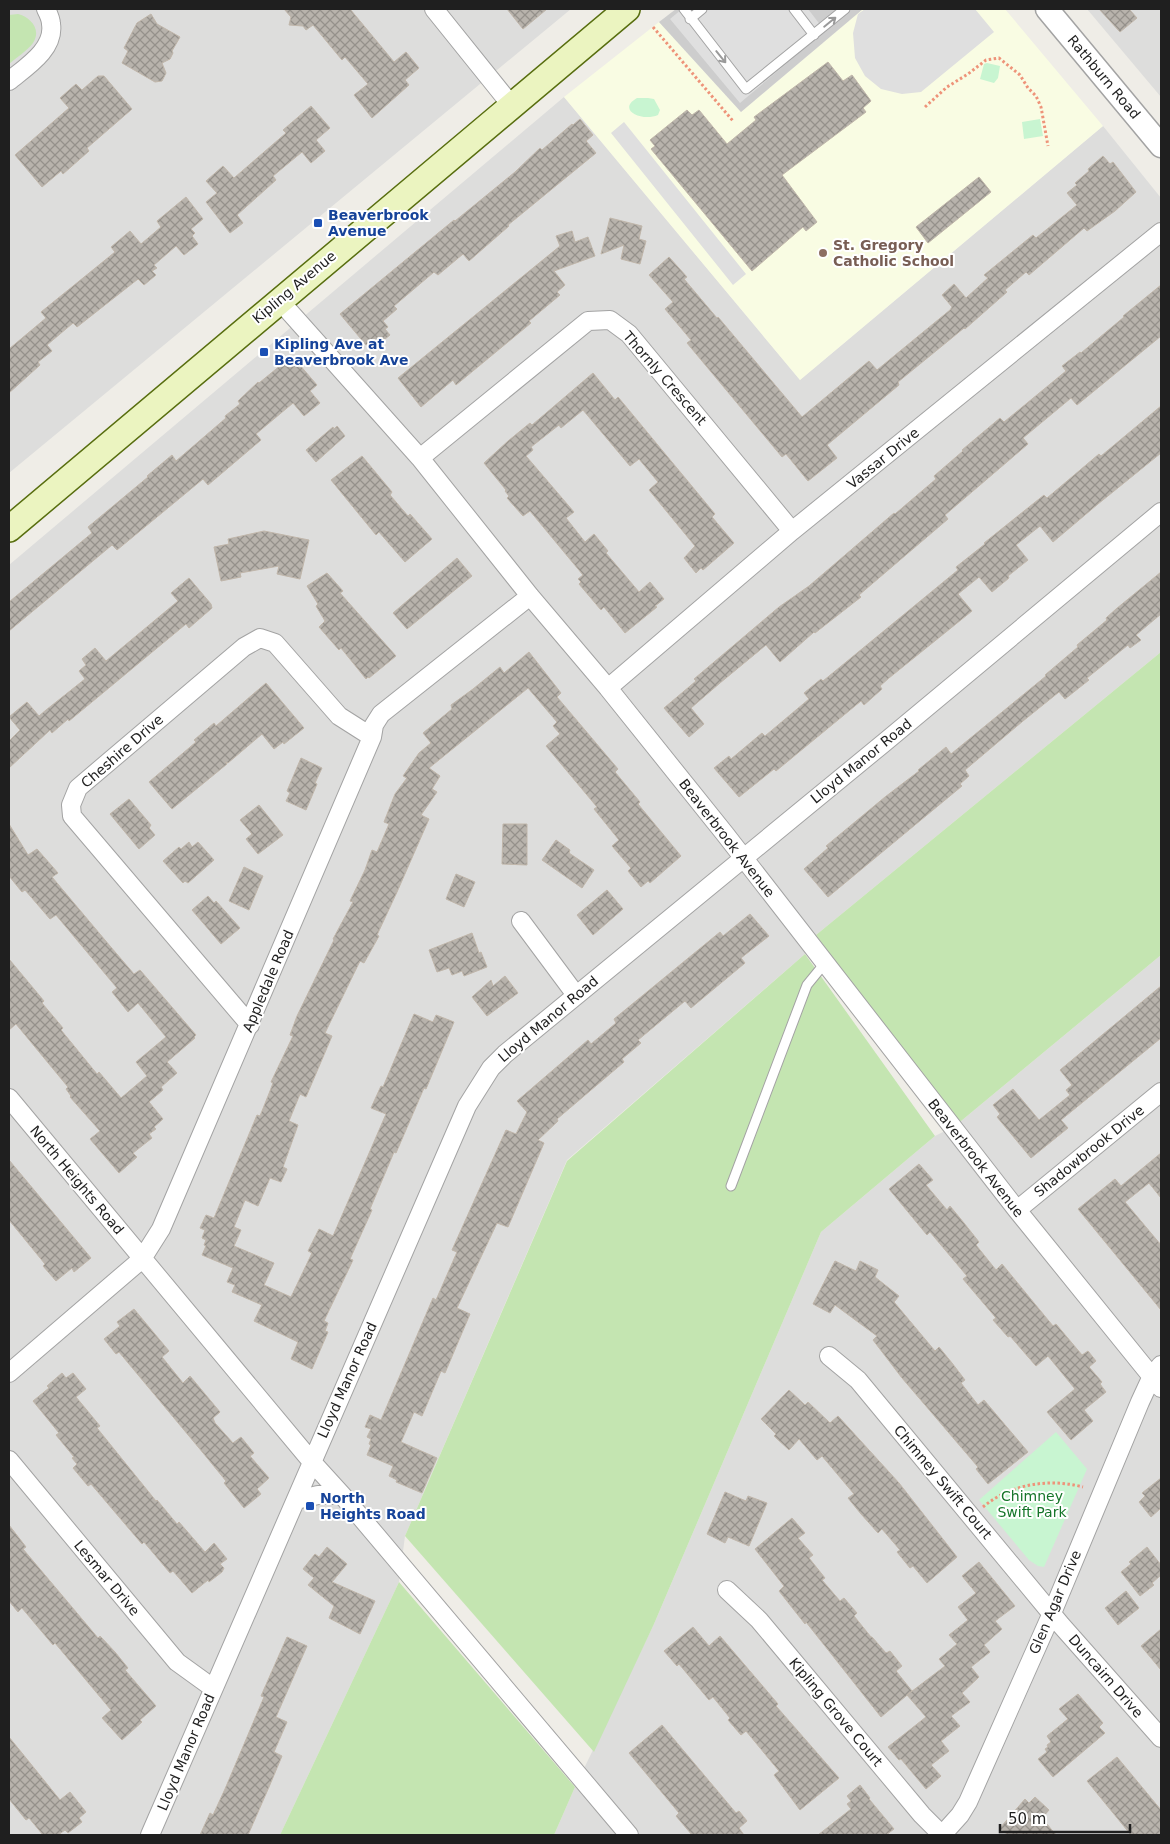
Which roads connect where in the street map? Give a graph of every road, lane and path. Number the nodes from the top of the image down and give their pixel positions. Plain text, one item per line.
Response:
1 (46, 9) edge
2 (434, 9) edge
3 (627, 9) edge
4 (684, 9) edge
5 (702, 9) edge
6 (794, 9) edge
7 (845, 9) edge
8 (1047, 9) edge
9 (690, 19) junction
10 (653, 27) dead end
11 (814, 35) junction
12 (9, 81) edge
13 (512, 106) junction
14 (925, 107) dead end
15 (734, 121) dead end
16 (1048, 146) dead end
17 (1161, 146) edge
18 (1161, 232) edge
19 (279, 300) junction
20 (420, 458) junction
21 (1161, 512) edge
22 (9, 529) edge
23 (792, 531) junction
24 (530, 596) junction
25 (608, 688) junction
26 (372, 736) junction
27 (743, 858) junction
28 (521, 921) dead end
29 (825, 963) junction
30 (576, 995) junction
31 (250, 1025) junction
32 (1161, 1092) edge
33 (9, 1098) edge
34 (731, 1186) dead end
35 (1017, 1210) junction
36 (142, 1260) junction
37 (829, 1356) dead end
38 (9, 1373) edge
39 (1158, 1377) edge
40 (9, 1460) edge
41 (312, 1462) junction
42 (1083, 1487) dead end
43 (342, 1496) junction
44 (296, 1500) junction
45 (982, 1508) dead end
46 (727, 1590) dead end
47 (1052, 1613) junction
48 (213, 1688) junction
49 (1161, 1738) edge
50 (150, 1835) edge
51 (629, 1835) edge
52 (942, 1835) edge

1 - 12 street
2 - 13 street
3 - 13 main road, Kipling Avenue
4 - 9 lane
5 - 9 lane
6 - 11 lane
11 -> 7 lane
8 - 17 street, Rathburn Road
9 -> 11 lane
10 - 15 path
13 - 19 main road, Kipling Avenue
14 - 16 path
18 - 23 street, Vassar Drive
19 - 20 street, Beaverbrook Avenue
19 - 22 main road, Kipling Avenue
20 - 23 street, Thornly Crescent
20 - 24 street, Beaverbrook Avenue
21 - 27 street, Lloyd Manor Road
23 - 25 street, Vassar Drive
24 - 25 street, Beaverbrook Avenue
24 - 26 street, Appledale Road
25 - 27 street, Beaverbrook Avenue
26 - 31 street, Appledale Road
26 - 31 street, Cheshire Drive
27 - 29 street, Beaverbrook Avenue
27 - 30 street, Lloyd Manor Road
28 - 30 street
29 - 34 lane
29 - 35 street, Beaverbrook Avenue
30 - 41 street, Lloyd Manor Road
31 - 36 street, Appledale Road
32 - 35 street, Shadowbrook Drive
33 - 36 street, North Heights Road
35 - 39 street, Beaverbrook Avenue
36 - 38 street, Appledale Road
36 - 41 street, North Heights Road
37 - 47 street, Chimney Swift Court
39 - 47 street, Glen Agar Drive
40 - 48 street, Lesmar Drive
41 - 43 street, North Heights Road
41 - 44 street, Lloyd Manor Road
42 - 45 path
43 - 44 street
43 - 51 street, North Heights Road
44 - 48 street, Lloyd Manor Road
46 - 52 street, Kipling Grove Court
47 - 49 street, Duncairn Drive
47 - 52 street, Glen Agar Drive
48 - 50 street, Lloyd Manor Road

